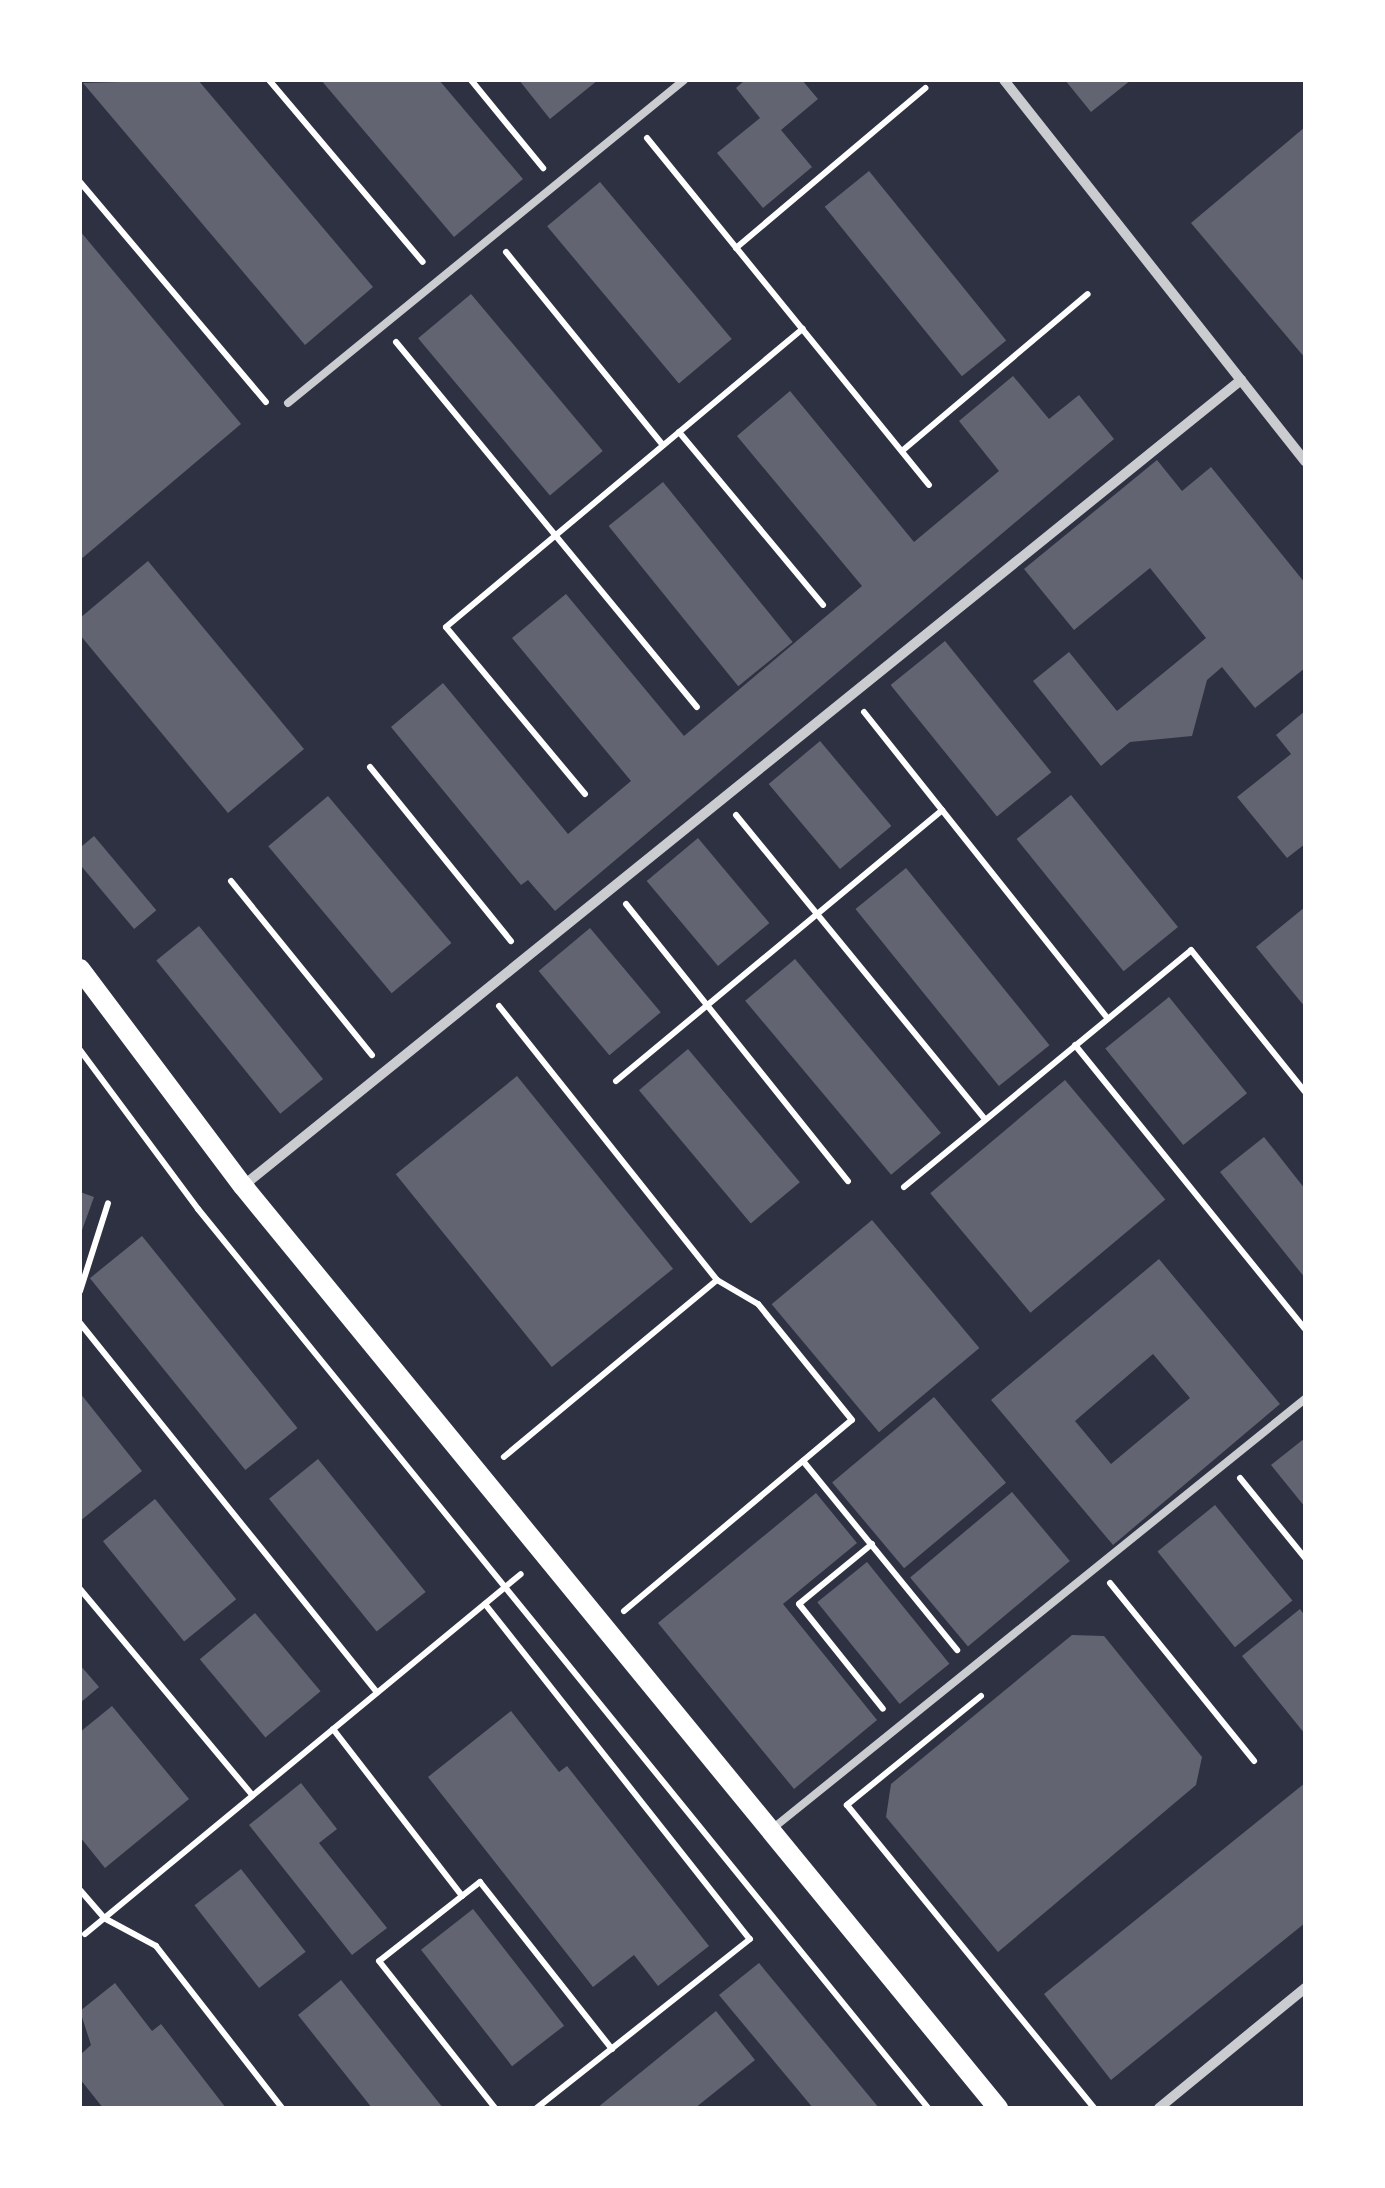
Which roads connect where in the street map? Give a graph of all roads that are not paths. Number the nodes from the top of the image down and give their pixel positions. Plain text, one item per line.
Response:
1 (684, 80) edge
2 (1004, 80) edge
3 (1241, 380) junction
4 (288, 402) road end
5 (1305, 460) edge
6 (80, 969) edge
7 (242, 1186) junction
8 (1305, 1400) edge
9 (772, 1830) junction
10 (1305, 1988) edge
11 (998, 2108) edge
12 (1159, 2108) edge

1 - 4 lane
2 - 3 street
3 - 5 street
3 - 7 street
6 - 7 main road
7 - 9 main road
8 - 9 lane
9 - 11 main road
10 - 12 street

